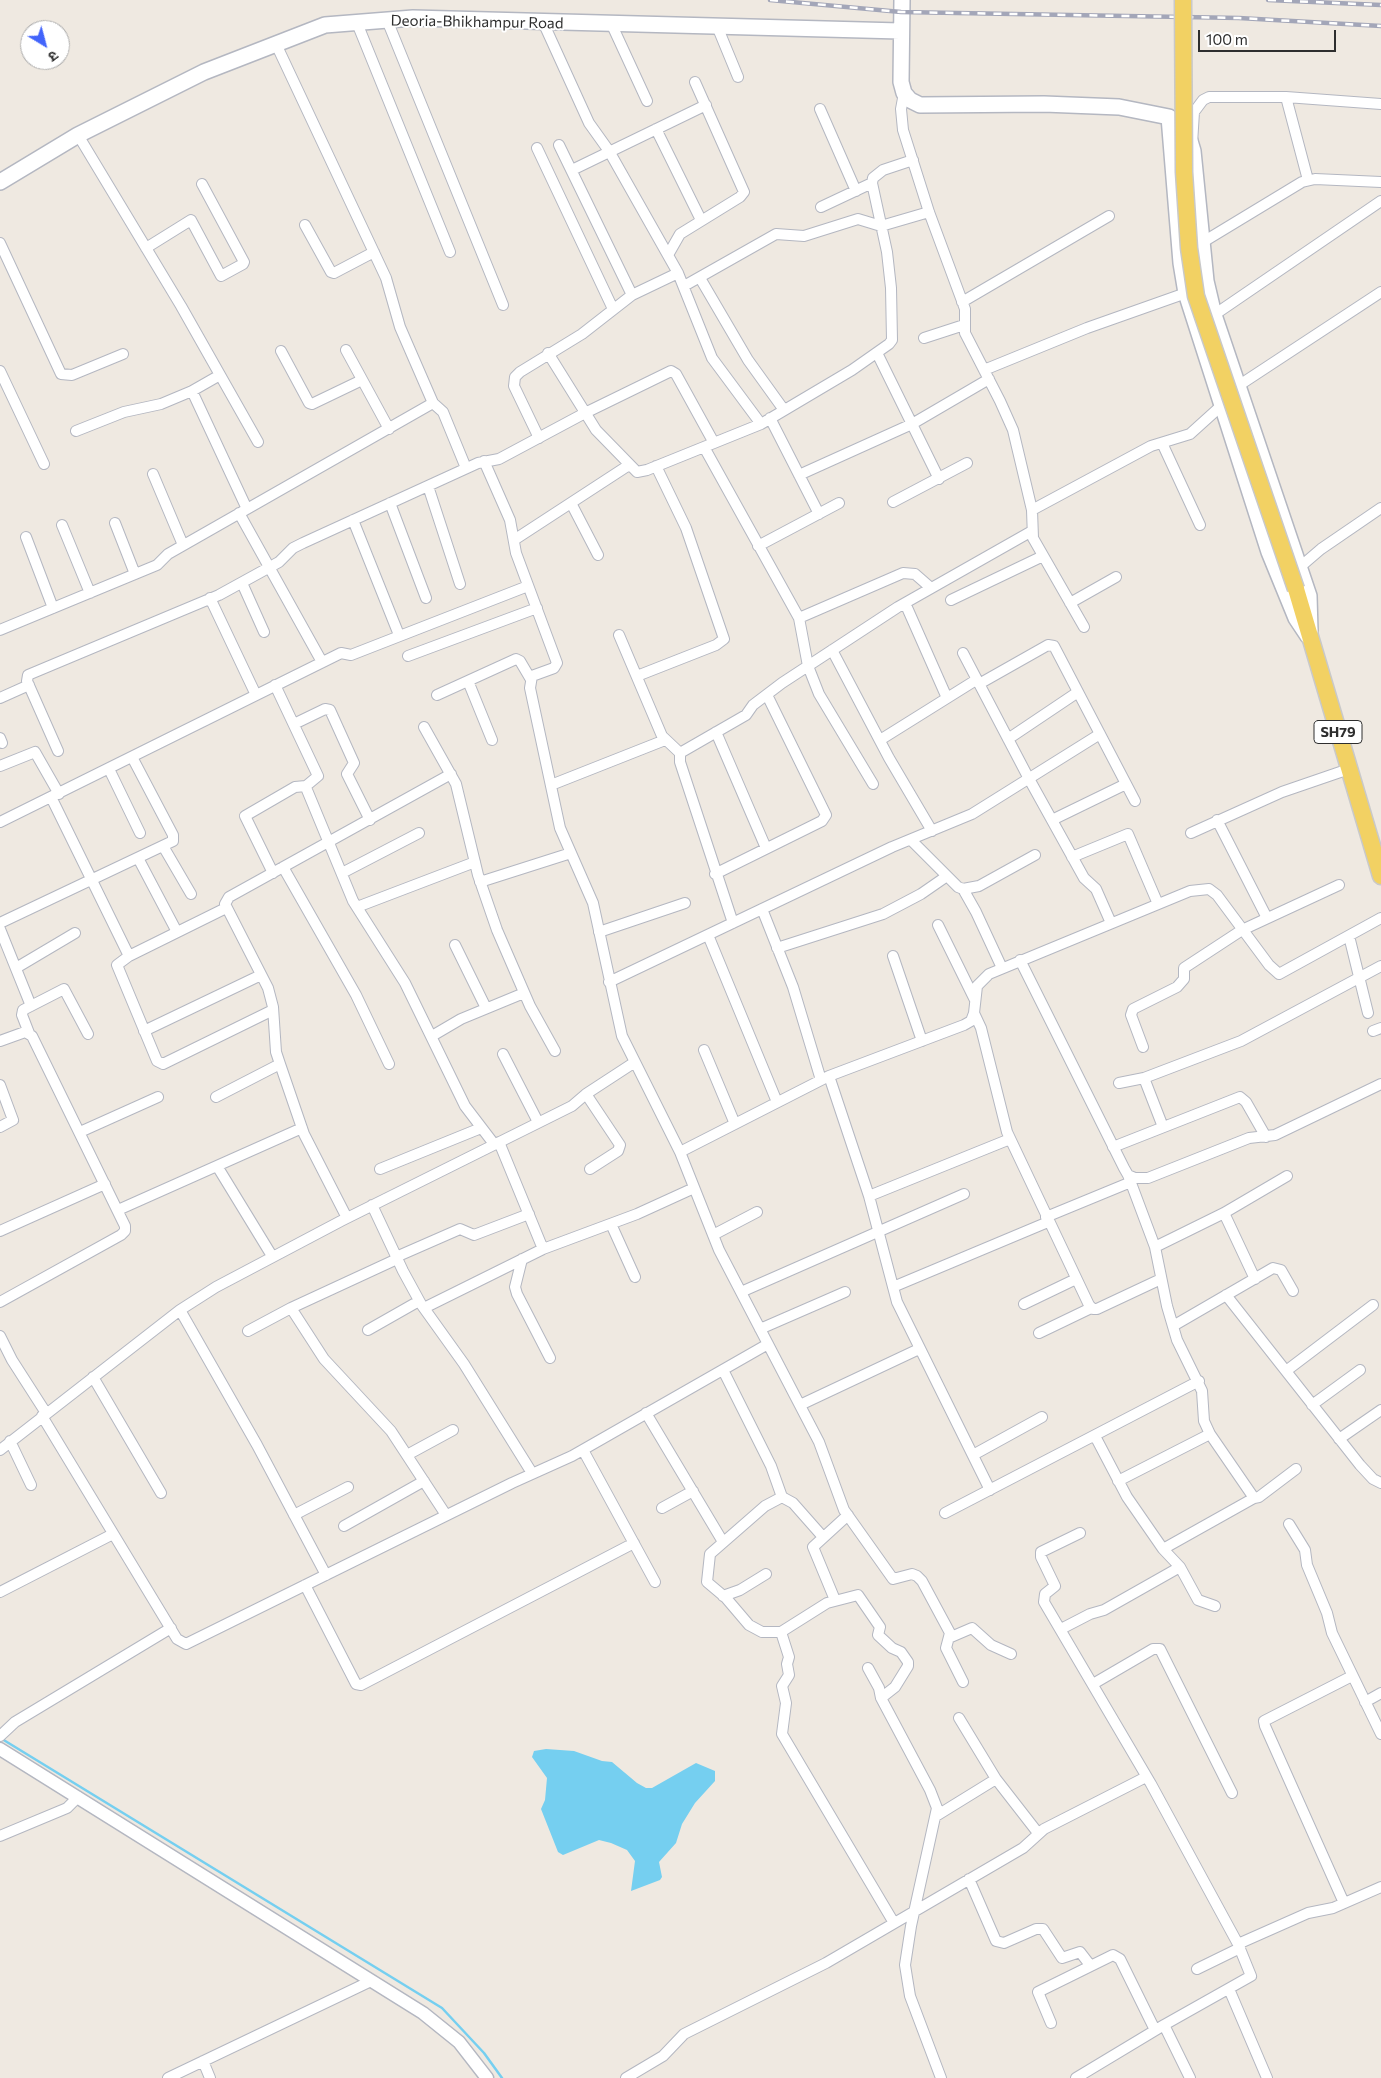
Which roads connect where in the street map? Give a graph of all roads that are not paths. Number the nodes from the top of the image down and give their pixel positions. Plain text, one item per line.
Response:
1 (902, 0) edge
2 (1183, 0) edge
3 (387, 20) junction
4 (543, 22) junction
5 (357, 23) junction
6 (611, 24) junction
7 (717, 26) junction
8 (900, 31) junction
9 (276, 44) junction
10 (738, 77) dead end
11 (695, 82) dead end
12 (904, 93) junction
13 (1286, 97) junction
14 (647, 101) dead end
15 (1381, 104) edge
16 (706, 105) junction
17 (820, 109) dead end
18 (1169, 118) junction
19 (656, 129) junction
20 (78, 135) junction
21 (1192, 144) junction
22 (560, 145) dead end
23 (537, 148) dead end
24 (609, 152) junction
25 (913, 160) junction
26 (572, 170) junction
27 (1308, 180) junction
28 (0, 182) edge
29 (872, 182) junction
30 (1381, 182) edge
31 (202, 184) dead end
32 (856, 190) junction
33 (1381, 201) edge
34 (822, 207) dead end
35 (929, 212) junction
36 (1109, 216) dead end
37 (701, 220) junction
38 (305, 225) dead end
39 (881, 226) junction
40 (0, 242) edge
41 (1203, 242) junction
42 (146, 248) junction
43 (374, 252) junction
44 (450, 252) dead end
45 (668, 255) junction
46 (678, 273) junction
47 (700, 278) junction
48 (684, 286) junction
49 (1381, 292) edge
50 (1186, 293) junction
51 (632, 295) junction
52 (962, 302) junction
53 (503, 305) dead end
54 (613, 309) junction
55 (1214, 314) junction
56 (964, 325) junction
57 (924, 338) dead end
58 (346, 350) dead end
59 (280, 351) dead end
60 (548, 353) junction
61 (877, 353) junction
62 (123, 354) dead end
63 (0, 371) edge
64 (986, 374) junction
65 (220, 375) junction
66 (362, 380) junction
67 (1238, 386) junction
68 (192, 391) junction
69 (433, 403) junction
70 (1221, 406) junction
71 (784, 410) junction
72 (585, 413) junction
73 (765, 421) junction
74 (912, 424) junction
75 (389, 429) junction
76 (76, 431) dead end
77 (539, 438) junction
78 (258, 442) dead end
79 (1162, 443) junction
80 (709, 445) junction
81 (484, 461) junction
82 (968, 462) dead end
83 (44, 464) dead end
84 (629, 465) junction
85 (656, 466) junction
86 (466, 468) junction
87 (153, 474) dead end
88 (799, 475) junction
89 (939, 479) junction
90 (428, 486) junction
91 (893, 502) dead end
92 (390, 503) junction
93 (571, 503) junction
94 (839, 503) dead end
95 (1381, 508) edge
96 (1032, 510) junction
97 (243, 511) junction
98 (819, 514) junction
99 (353, 520) junction
100 (115, 523) dead end
101 (62, 525) dead end
102 (1200, 525) dead end
103 (1032, 531) junction
104 (26, 537) dead end
105 (514, 540) junction
106 (183, 545) junction
107 (758, 546) junction
108 (598, 555) dead end
109 (1043, 556) junction
110 (270, 567) junction
111 (1300, 567) junction
112 (135, 574) junction
113 (1116, 577) dead end
114 (242, 583) junction
115 (460, 584) dead end
116 (528, 586) junction
117 (931, 588) junction
118 (90, 593) junction
119 (210, 598) junction
120 (426, 598) dead end
121 (951, 600) dead end
122 (905, 603) junction
123 (1070, 603) junction
124 (53, 608) junction
125 (537, 608) junction
126 (799, 618) junction
127 (1084, 627) dead end
128 (0, 630) edge
129 (264, 632) dead end
130 (619, 634) dead end
131 (399, 635) junction
132 (1310, 639) junction
133 (832, 650) junction
134 (964, 653) dead end
135 (408, 656) dead end
136 (322, 662) junction
137 (808, 666) junction
138 (637, 676) junction
139 (530, 678) junction
140 (468, 681) junction
141 (978, 682) junction
142 (29, 685) junction
143 (275, 685) junction
144 (1078, 692) junction
145 (256, 695) junction
146 (437, 695) dead end
147 (767, 695) junction
148 (0, 698) edge
149 (947, 698) junction
150 (294, 724) junction
151 (424, 727) dead end
152 (716, 732) junction
153 (1100, 734) junction
154 (1008, 739) junction
155 (492, 740) dead end
156 (665, 740) junction
157 (880, 740) junction
158 (58, 751) dead end
159 (680, 753) junction
160 (132, 757) junction
161 (0, 766) edge
162 (109, 768) junction
163 (1349, 769) junction
164 (451, 774) junction
165 (1028, 778) junction
166 (873, 784) dead end
167 (1126, 784) junction
168 (551, 785) junction
169 (306, 786) junction
170 (55, 796) junction
171 (1135, 801) dead end
172 (370, 820) junction
173 (1052, 820) junction
174 (1217, 820) junction
175 (0, 822) edge
176 (932, 831) junction
177 (140, 833) dead end
178 (419, 833) dead end
179 (1191, 833) dead end
180 (910, 840) junction
181 (330, 842) junction
182 (163, 846) junction
183 (766, 848) junction
184 (571, 853) junction
185 (1035, 855) dead end
186 (1072, 857) junction
187 (138, 858) junction
188 (475, 862) junction
189 (283, 867) junction
190 (273, 873) junction
191 (342, 873) junction
192 (715, 874) junction
193 (948, 876) junction
194 (1381, 876) edge
195 (91, 879) junction
196 (480, 882) junction
197 (1339, 885) dead end
198 (963, 889) junction
199 (191, 894) dead end
200 (685, 903) dead end
201 (1158, 904) junction
202 (357, 907) junction
203 (226, 908) junction
204 (762, 909) junction
205 (1267, 918) junction
206 (1381, 918) edge
207 (0, 923) edge
208 (733, 923) junction
209 (1111, 923) junction
210 (938, 925) dead end
211 (0, 929) edge
212 (1242, 930) junction
213 (177, 932) junction
214 (599, 932) junction
215 (75, 933) dead end
216 (708, 935) junction
217 (1349, 936) junction
218 (455, 944) dead end
219 (777, 948) junction
220 (129, 956) junction
221 (893, 956) dead end
222 (1020, 960) junction
223 (1381, 966) edge
224 (16, 968) junction
225 (1002, 968) junction
226 (261, 975) junction
227 (1360, 978) junction
228 (609, 982) junction
229 (524, 993) junction
230 (976, 1000) junction
231 (31, 1006) junction
232 (486, 1008) junction
233 (273, 1010) junction
234 (974, 1013) junction
235 (1368, 1013) dead end
236 (144, 1030) junction
237 (29, 1033) junction
238 (88, 1034) dead end
239 (432, 1036) junction
240 (0, 1040) edge
241 (922, 1041) junction
242 (1143, 1048) dead end
243 (704, 1050) dead end
244 (555, 1051) dead end
245 (503, 1054) dead end
246 (635, 1062) junction
247 (280, 1064) junction
248 (389, 1064) dead end
249 (825, 1078) junction
250 (1144, 1078) junction
251 (1118, 1083) dead end
252 (1381, 1084) edge
253 (0, 1086) edge
254 (586, 1094) junction
255 (158, 1097) dead end
256 (216, 1097) dead end
257 (777, 1102) junction
258 (538, 1122) junction
259 (735, 1124) junction
260 (1163, 1127) junction
261 (0, 1128) edge
262 (302, 1128) junction
263 (480, 1128) junction
264 (80, 1132) junction
265 (1266, 1137) junction
266 (1010, 1139) junction
267 (496, 1143) junction
268 (1113, 1147) junction
269 (680, 1152) junction
270 (217, 1166) junction
271 (380, 1170) dead end
272 (590, 1170) dead end
273 (1287, 1176) dead end
274 (1130, 1179) junction
275 (106, 1184) junction
276 (694, 1188) junction
277 (964, 1194) dead end
278 (869, 1196) junction
279 (372, 1205) junction
280 (118, 1210) junction
281 (758, 1212) dead end
282 (1224, 1213) junction
283 (529, 1214) junction
284 (347, 1218) junction
285 (1047, 1219) junction
286 (612, 1224) junction
287 (0, 1231) edge
288 (878, 1231) junction
289 (713, 1235) junction
290 (1155, 1247) junction
291 (543, 1249) junction
292 (272, 1256) junction
293 (397, 1258) junction
294 (522, 1259) junction
295 (635, 1277) dead end
296 (1076, 1279) junction
297 (1161, 1279) junction
298 (1255, 1279) junction
299 (893, 1287) junction
300 (1293, 1291) dead end
301 (741, 1292) junction
302 (844, 1292) dead end
303 (1226, 1295) junction
304 (0, 1302) edge
305 (421, 1304) junction
306 (1024, 1304) dead end
307 (1374, 1305) dead end
308 (291, 1308) junction
309 (1091, 1308) junction
310 (180, 1310) junction
311 (1173, 1326) junction
312 (368, 1330) dead end
313 (760, 1330) junction
314 (248, 1331) dead end
315 (1039, 1333) dead end
316 (0, 1336) edge
317 (768, 1344) junction
318 (919, 1349) junction
319 (550, 1358) dead end
320 (723, 1370) junction
321 (1360, 1370) dead end
322 (1286, 1371) junction
323 (93, 1378) junction
324 (1199, 1382) junction
325 (800, 1405) junction
326 (1312, 1405) junction
327 (1381, 1410) edge
328 (646, 1414) junction
329 (44, 1415) junction
330 (1042, 1417) dead end
331 (453, 1430) dead end
332 (1210, 1434) junction
333 (1095, 1436) junction
334 (1339, 1439) junction
335 (10, 1441) junction
336 (0, 1450) edge
337 (583, 1450) junction
338 (407, 1455) junction
339 (973, 1455) junction
340 (1296, 1469) dead end
341 (532, 1474) junction
342 (1378, 1478) edge
343 (1118, 1481) junction
344 (424, 1482) junction
345 (31, 1485) dead end
346 (348, 1487) dead end
347 (990, 1490) junction
348 (693, 1491) junction
349 (161, 1493) dead end
350 (782, 1497) junction
351 (1254, 1498) junction
352 (662, 1508) dead end
353 (294, 1514) junction
354 (945, 1514) dead end
355 (446, 1515) junction
356 (848, 1515) junction
357 (1289, 1524) dead end
358 (344, 1526) dead end
359 (1080, 1533) dead end
360 (113, 1534) junction
361 (823, 1537) junction
362 (723, 1542) junction
363 (634, 1543) junction
364 (1163, 1549) junction
365 (1180, 1567) junction
366 (766, 1574) dead end
367 (326, 1575) junction
368 (655, 1582) dead end
369 (305, 1586) junction
370 (0, 1592) edge
371 (723, 1596) junction
372 (835, 1600) junction
373 (1215, 1606) dead end
374 (171, 1628) junction
375 (1061, 1629) junction
376 (780, 1632) junction
377 (951, 1637) junction
378 (1011, 1654) dead end
379 (868, 1668) dead end
380 (1352, 1676) junction
381 (963, 1682) dead end
382 (1093, 1684) junction
383 (1381, 1693) edge
384 (881, 1698) junction
385 (1365, 1702) junction
386 (959, 1718) dead end
387 (1381, 1734) edge
388 (0, 1736) edge
389 (0, 1749) edge
390 (1146, 1776) junction
391 (996, 1779) junction
392 (1232, 1793) dead end
393 (78, 1797) junction
394 (936, 1816) junction
395 (1038, 1833) junction
396 (0, 1836) edge
397 (969, 1879) junction
398 (1381, 1887) edge
399 (1344, 1903) junction
400 (914, 1911) junction
401 (894, 1923) junction
402 (1239, 1946) junction
403 (1090, 1965) junction
404 (1197, 1969) dead end
405 (371, 1981) junction
406 (1229, 1989) junction
407 (1051, 2023) dead end
408 (1160, 2027) junction
409 (203, 2061) junction
410 (168, 2078) edge
411 (210, 2078) edge
412 (487, 2078) edge
413 (626, 2078) edge
414 (941, 2078) edge
415 (1076, 2078) edge
416 (1190, 2078) edge
417 (1267, 2078) edge

1 - 8 main road
2 - 132 main road, SH79, bridge
3 - 4 main road, Deoria-Bhikhampur Road
3 - 5 main road, Deoria-Bhikhampur Road
3 - 53 street
4 - 6 main road, Deoria-Bhikhampur Road
4 - 24 street
5 - 9 main road, Deoria-Bhikhampur Road
5 - 44 street
6 - 7 main road, Deoria-Bhikhampur Road
6 - 14 street
7 - 8 main road, Deoria-Bhikhampur Road
7 - 10 street
8 - 12 main road
9 - 20 main road, Deoria-Bhikhampur Road
9 - 43 street
11 - 16 street
12 - 18 main road
12 - 25 street
13 - 15 street
13 - 21 street
13 - 27 street
16 - 19 street
16 - 37 street
17 - 32 street
18 - 21 main road
18 - 50 main road, SH79
19 - 24 street
19 - 37 street
20 - 28 main road, Deoria-Bhikhampur Road
20 - 42 street
21 - 41 main road, SH79
22 - 26 street
23 - 54 street
24 - 26 street
24 - 45 street
25 - 29 street
25 - 35 street
26 - 51 street
27 - 30 street
27 - 41 street
29 - 32 street
29 - 39 street
31 - 42 street
32 - 34 street
33 - 55 street
35 - 39 street
35 - 52 street
36 - 52 street
37 - 45 street
38 - 43 street
39 - 47 street
39 - 61 street
40 - 62 street
41 - 55 main road, SH79
42 - 65 street
43 - 69 street
45 - 46 street
46 - 48 street
46 - 51 street
47 - 48 street
47 - 71 street
48 - 73 street
49 - 67 street
50 - 64 street
50 - 70 main road, SH79
51 - 54 street
52 - 56 street
54 - 60 street
55 - 67 main road, SH79
56 - 57 street
56 - 64 street
58 - 66 street
59 - 66 street
60 - 72 street
60 - 77 street
61 - 71 street
61 - 74 street
63 - 83 street
64 - 74 street
64 - 96 street
65 - 68 street
65 - 78 street
66 - 75 street
67 - 111 main road, SH79
68 - 76 street
68 - 97 street
69 - 75 street
69 - 86 street
70 - 79 street
70 - 132 main road, SH79
71 - 73 street
72 - 77 street
72 - 80 street
72 - 84 street
73 - 80 street
73 - 88 street
74 - 88 street
74 - 89 street
75 - 97 street
77 - 81 street
79 - 96 street
79 - 102 street
80 - 85 street
80 - 107 street
81 - 86 street
81 - 105 street
82 - 89 street
84 - 85 street
84 - 93 street
85 - 138 street
86 - 90 street
87 - 106 street
88 - 98 street
89 - 91 street
90 - 92 street
90 - 115 street
92 - 99 street
92 - 120 street
93 - 105 street
93 - 108 street
94 - 98 street
95 - 111 street
96 - 103 street
97 - 106 street
97 - 110 street
98 - 107 street
99 - 110 street
99 - 131 street
100 - 112 street
101 - 118 street
103 - 109 street
103 - 117 street
104 - 124 street
105 - 116 street
106 - 112 street
107 - 126 street
109 - 121 street
109 - 123 street
110 - 114 street
110 - 136 street
111 - 132 main road, SH79
112 - 118 street
113 - 123 street
114 - 119 street
114 - 129 street
116 - 125 street
116 - 131 street
117 - 122 street
117 - 126 street
118 - 124 street
119 - 142 street
119 - 145 street
122 - 133 street
122 - 149 street
123 - 127 street
124 - 128 street
125 - 135 street
125 - 139 street
126 - 137 street
130 - 138 street
131 - 136 street
132 - 163 main road, SH79
133 - 137 street
133 - 157 street
134 - 141 street
136 - 143 street
137 - 147 street
137 - 166 street
138 - 156 street
139 - 140 street
139 - 168 street
140 - 146 street
140 - 155 street
141 - 144 street
141 - 149 street
141 - 154 street
142 - 148 street
142 - 158 street
143 - 145 street
143 - 150 street
144 - 153 street
144 - 154 street
145 - 160 street
147 - 152 street
147 - 183 street
149 - 157 street
150 - 169 street
150 - 172 street
151 - 164 street
152 - 159 street
152 - 183 street
153 - 165 street
153 - 167 street
154 - 165 street
156 - 159 street
156 - 168 street
157 - 176 street
159 - 192 street
160 - 162 street
160 - 182 street
161 - 170 street
162 - 170 street
162 - 177 street
163 - 174 street
163 - 194 main road, SH79
164 - 172 street
164 - 188 street
165 - 173 street
165 - 176 street
167 - 171 street
167 - 173 street
168 - 184 street
169 - 181 street
169 - 190 street
170 - 175 street
170 - 195 street
172 - 181 street
173 - 186 street
174 - 179 street
174 - 205 street
176 - 180 street
178 - 191 street
180 - 193 street
180 - 204 street
181 - 189 street
181 - 191 street
182 - 187 street
182 - 199 street
183 - 192 street
184 - 196 street
184 - 214 street
185 - 198 street
186 - 201 street
186 - 209 street
187 - 195 street
187 - 213 street
188 - 196 street
188 - 202 street
189 - 190 street
189 - 248 street
190 - 203 street
191 - 202 street
192 - 208 street
193 - 198 street
193 - 219 street
195 - 207 street
195 - 220 street
196 - 229 street
197 - 205 street
198 - 225 street
200 - 214 street
201 - 209 street
201 - 212 street
202 - 239 street
203 - 213 street
203 - 226 street
204 - 208 street
204 - 219 street
205 - 212 street
206 - 217 street
208 - 216 street
209 - 222 street
210 - 230 street
211 - 224 street
212 - 217 street
212 - 242 street
213 - 220 street
214 - 228 street
215 - 224 street
216 - 228 street
216 - 257 street
217 - 227 street
218 - 232 street
219 - 249 street
220 - 236 street
221 - 241 street
222 - 225 street
222 - 268 street
223 - 227 street
224 - 231 street
225 - 230 street
226 - 233 street
226 - 236 street
227 - 235 street
227 - 250 street
228 - 246 street
229 - 232 street
229 - 244 street
230 - 234 street
231 - 237 street
231 - 238 street
232 - 239 street
233 - 236 street
233 - 247 street
234 - 241 street
234 - 266 street
237 - 240 street
237 - 264 street
239 - 263 street
241 - 249 street
243 - 259 street
245 - 258 street
246 - 254 street
246 - 269 street
247 - 256 street
247 - 262 street
249 - 257 street
249 - 278 street
250 - 251 street
250 - 260 street
252 - 265 street
253 - 261 street
254 - 258 street
254 - 272 street
255 - 264 street
257 - 259 street
258 - 267 street
259 - 269 street
260 - 265 street
260 - 268 street
262 - 270 street
262 - 284 street
263 - 267 street
263 - 271 street
264 - 275 street
265 - 274 street
266 - 278 street
266 - 285 street
267 - 279 street
267 - 283 street
268 - 274 street
269 - 276 street
270 - 280 street
270 - 292 street
273 - 282 street
274 - 285 street
274 - 290 street
275 - 280 street
275 - 287 street
276 - 286 street
276 - 289 street
277 - 288 street
278 - 288 street
279 - 284 street
279 - 293 street
280 - 304 street
281 - 289 street
282 - 290 street
282 - 298 street
283 - 291 street
283 - 293 street
284 - 292 street
285 - 296 street
285 - 299 street
286 - 291 street
286 - 295 street
288 - 299 street
288 - 301 street
289 - 301 street
290 - 297 street
291 - 294 street
292 - 310 street
293 - 305 street
293 - 308 street
294 - 305 street
294 - 319 street
296 - 306 street
296 - 309 street
297 - 309 street
297 - 311 street
298 - 300 street
298 - 303 street
299 - 318 street
301 - 313 street
302 - 313 street
303 - 311 street
303 - 322 street
305 - 312 street
305 - 341 street
307 - 322 street
308 - 314 street
308 - 338 street
309 - 315 street
310 - 323 street
310 - 353 street
311 - 324 street
313 - 317 street
316 - 329 street
317 - 320 street
317 - 325 street
318 - 325 street
318 - 339 street
320 - 328 street
320 - 350 street
321 - 326 street
322 - 326 street
323 - 329 street
323 - 349 street
324 - 332 street
324 - 333 street
325 - 356 street
326 - 334 street
327 - 334 street
328 - 337 street
328 - 348 street
329 - 335 street
329 - 360 street
330 - 339 street
331 - 338 street
332 - 343 street
332 - 351 street
333 - 343 street
333 - 347 street
334 - 342 street
335 - 336 street
335 - 345 street
337 - 341 street
337 - 363 street
338 - 344 street
339 - 347 street
340 - 351 street
341 - 355 street
343 - 364 street
344 - 355 street
344 - 358 street
346 - 353 street
347 - 354 street
348 - 352 street
348 - 362 street
350 - 361 street
350 - 362 street
351 - 364 street
353 - 367 street
355 - 367 street
356 - 361 street
356 - 377 street
357 - 380 street
359 - 375 street
360 - 370 street
360 - 374 street
361 - 372 street
362 - 371 street
363 - 368 street
363 - 369 street
364 - 365 street
365 - 373 street
365 - 375 street
366 - 371 street
367 - 369 street
369 - 374 street
371 - 376 street
372 - 376 street
372 - 384 street
374 - 388 street
375 - 382 street
376 - 401 street
377 - 378 street
377 - 381 street
379 - 384 street
380 - 385 street
380 - 399 street
382 - 390 street
382 - 392 street
383 - 385 street
384 - 394 street
385 - 387 street
386 - 391 street
389 - 393 street
390 - 395 street
390 - 402 street
391 - 394 street
391 - 395 street
393 - 396 street
393 - 405 street
394 - 400 street
395 - 397 street
397 - 400 street
397 - 403 street
398 - 399 street
399 - 402 street
400 - 401 street
400 - 414 street
401 - 413 street
402 - 404 street
402 - 406 street
403 - 407 street
403 - 408 street
405 - 409 street
405 - 412 street
406 - 408 street
406 - 417 street
408 - 415 street
408 - 416 street
409 - 410 street
409 - 411 street

